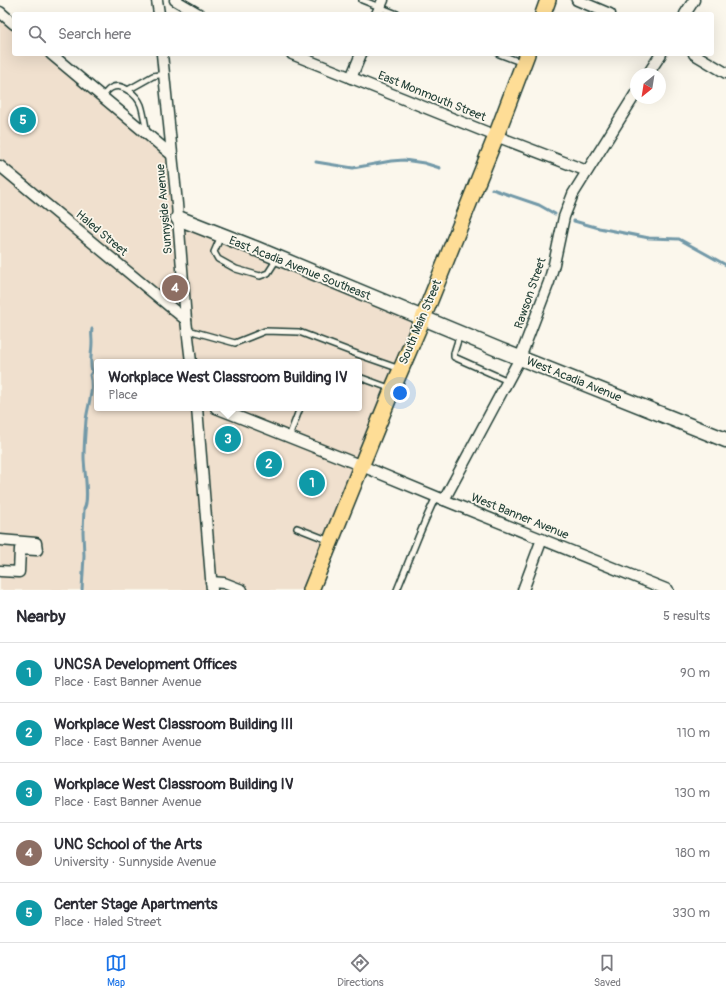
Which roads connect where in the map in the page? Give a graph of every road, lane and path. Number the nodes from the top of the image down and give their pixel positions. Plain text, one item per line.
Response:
1 (157, 0) edge
2 (175, 0) edge
3 (362, 0) edge
4 (548, 0) edge
5 (577, 0) edge
6 (694, 0) edge
7 (380, 7) edge
8 (0, 12) edge
9 (159, 12) edge
10 (196, 12) edge
11 (392, 12) edge
12 (543, 12) edge
13 (605, 12) edge
14 (686, 12) edge
15 (12, 22) edge
16 (52, 56) edge
17 (162, 56) edge
18 (297, 56) edge
19 (360, 56) edge
20 (509, 56) edge
21 (659, 56) edge
22 (697, 56) edge
23 (525, 59) edge
24 (652, 68) edge
25 (726, 73) edge
26 (164, 74) junction
27 (351, 78) junction
28 (128, 90) junction
29 (102, 97) junction
30 (630, 103) edge
31 (147, 134) junction
32 (496, 136) junction
33 (172, 155) junction
34 (2, 170) edge
35 (587, 171) junction
36 (178, 218) junction
37 (221, 235) junction
38 (277, 258) junction
39 (423, 318) junction
40 (186, 320) junction
41 (188, 330) junction
42 (460, 333) junction
43 (520, 358) junction
44 (192, 359) edge
45 (401, 369) junction
46 (362, 378) edge
47 (508, 381) junction
48 (392, 390) junction
49 (197, 411) edge
50 (224, 411) edge
51 (299, 411) edge
52 (289, 437) junction
53 (726, 440) edge
54 (362, 466) junction
55 (440, 499) junction
56 (297, 528) dead end
57 (542, 539) junction
58 (0, 540) edge
59 (331, 541) junction
60 (0, 571) edge
61 (212, 586) edge
62 (242, 590) edge
63 (311, 590) edge
64 (397, 590) edge
65 (523, 590) edge
66 (668, 590) edge

1 - 9 street
2 - 10 street
3 - 7 lane
4 - 12 main road
5 - 13 street
6 - 14 street
7 - 11 lane
8 - 15 street
16 - 29 street
17 - 26 street, Sunnyside Avenue
18 - 27 street, East Monmouth Street
19 - 27 street
20 - 23 lane
21 - 24 street
22 - 25 street
23 - 32 main road, South Main Street
26 - 28 lane
26 - 33 street, Sunnyside Avenue
27 - 32 street, East Monmouth Street
28 - 29 lane
28 - 31 lane
29 - 31 street
30 - 35 street, Rawson Street
31 - 33 street
32 - 35 street, East Monmouth Street
32 - 39 main road, South Main Street
33 - 36 street, Sunnyside Avenue
34 - 40 street, Haled Street
35 - 43 street, Rawson Street
36 - 37 street, East Acadia Avenue Southeast
36 - 40 street, Sunnyside Avenue
37 - 38 street, East Acadia Avenue Southeast
37 - 38 lane
38 - 39 street, East Acadia Avenue Southeast
39 - 42 street, West Acadia Avenue
39 - 45 main road, South Main Street
40 - 41 street, Sunnyside Avenue
41 - 44 street, Sunnyside Avenue
41 - 45 lane
42 - 43 street, West Acadia Avenue
42 - 47 lane
43 - 47 street, Rawson Street
43 - 53 street, West Acadia Avenue
45 - 48 main road, South Main Street
46 - 48 lane
47 - 55 street, Rawson Street
48 - 54 main road, South Main Street
49 - 61 street
50 - 52 street, West Banner Avenue
51 - 52 lane
52 - 54 street, West Banner Avenue
54 - 55 street, West Banner Avenue
54 - 59 main road, South Main Street
55 - 57 street, West Banner Avenue
55 - 64 lane
56 - 59 lane
57 - 65 street
57 - 66 street, West Banner Avenue
58 - 60 street
59 - 63 main road, South Main Street
61 - 62 street

